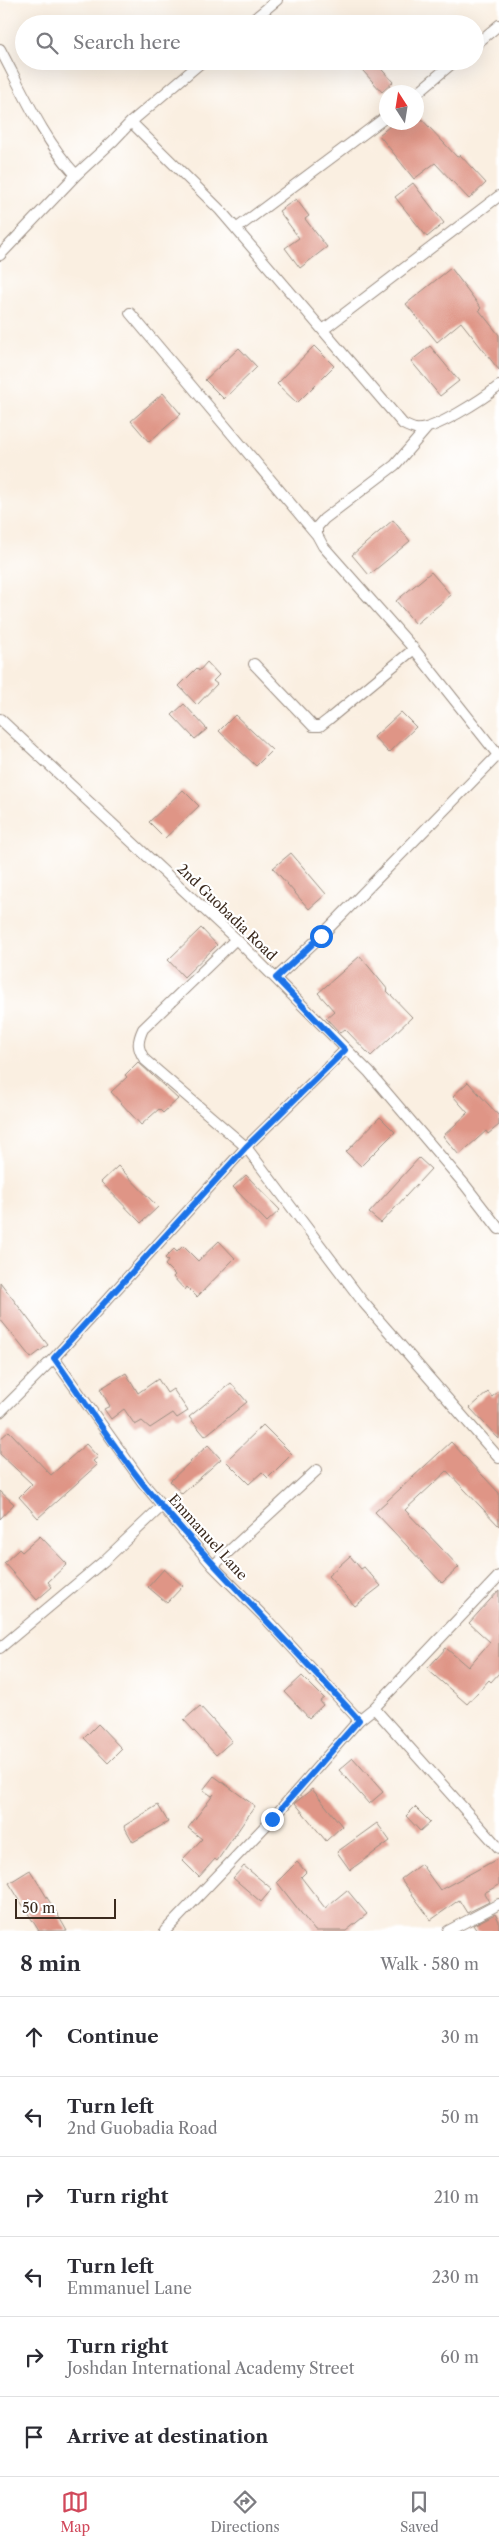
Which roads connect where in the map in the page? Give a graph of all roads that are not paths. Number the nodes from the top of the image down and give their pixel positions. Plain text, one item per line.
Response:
1 (277, 0) edge
2 (259, 15) edge
3 (499, 25) edge
4 (484, 38) edge
5 (0, 49) edge
6 (192, 70) edge
7 (445, 70) edge
8 (424, 87) edge
9 (131, 122) junction
10 (379, 122) edge
11 (76, 176) junction
12 (499, 196) edge
13 (236, 229) junction
14 (0, 255) edge
15 (130, 313) dead end
16 (323, 330) junction
17 (499, 386) edge
18 (427, 428) junction
19 (317, 535) junction
20 (414, 649) junction
21 (254, 664) dead end
22 (0, 719) edge
23 (498, 755) edge
24 (236, 939) junction
25 (276, 978) junction
26 (345, 1050) junction
27 (246, 1147) junction
28 (499, 1229) edge
29 (54, 1358) junction
30 (0, 1412) edge
31 (499, 1458) edge
32 (317, 1470) dead end
33 (162, 1506) junction
34 (213, 1566) junction
35 (499, 1576) edge
36 (0, 1648) edge
37 (374, 1708) junction
38 (359, 1720) junction
39 (499, 1848) edge
40 (499, 1904) edge
41 (165, 1931) edge
42 (448, 1931) edge

1 - 2 street
3 - 4 street
5 - 11 street
6 - 9 street
7 - 8 street
9 - 11 street
9 - 13 street
10 - 13 street
11 - 14 street
12 - 16 street
13 - 16 street
15 - 19 street
16 - 18 street
17 - 18 street
18 - 19 street
19 - 20 street
20 - 21 street
20 - 23 street
22 - 24 street, 2nd Guobadia Road
23 - 25 street
24 - 25 street, 2nd Guobadia Road
24 - 27 street
25 - 26 street, 2nd Guobadia Road
26 - 27 street
26 - 28 street, 2nd Guobadia Road
27 - 29 street
27 - 31 street
29 - 30 street
29 - 33 street, Emmanuel Lane
32 - 34 street
33 - 34 street, Emmanuel Lane
33 - 36 street
34 - 38 street, Emmanuel Lane
35 - 37 street
37 - 38 street
37 - 39 street
38 - 41 street
40 - 42 street

